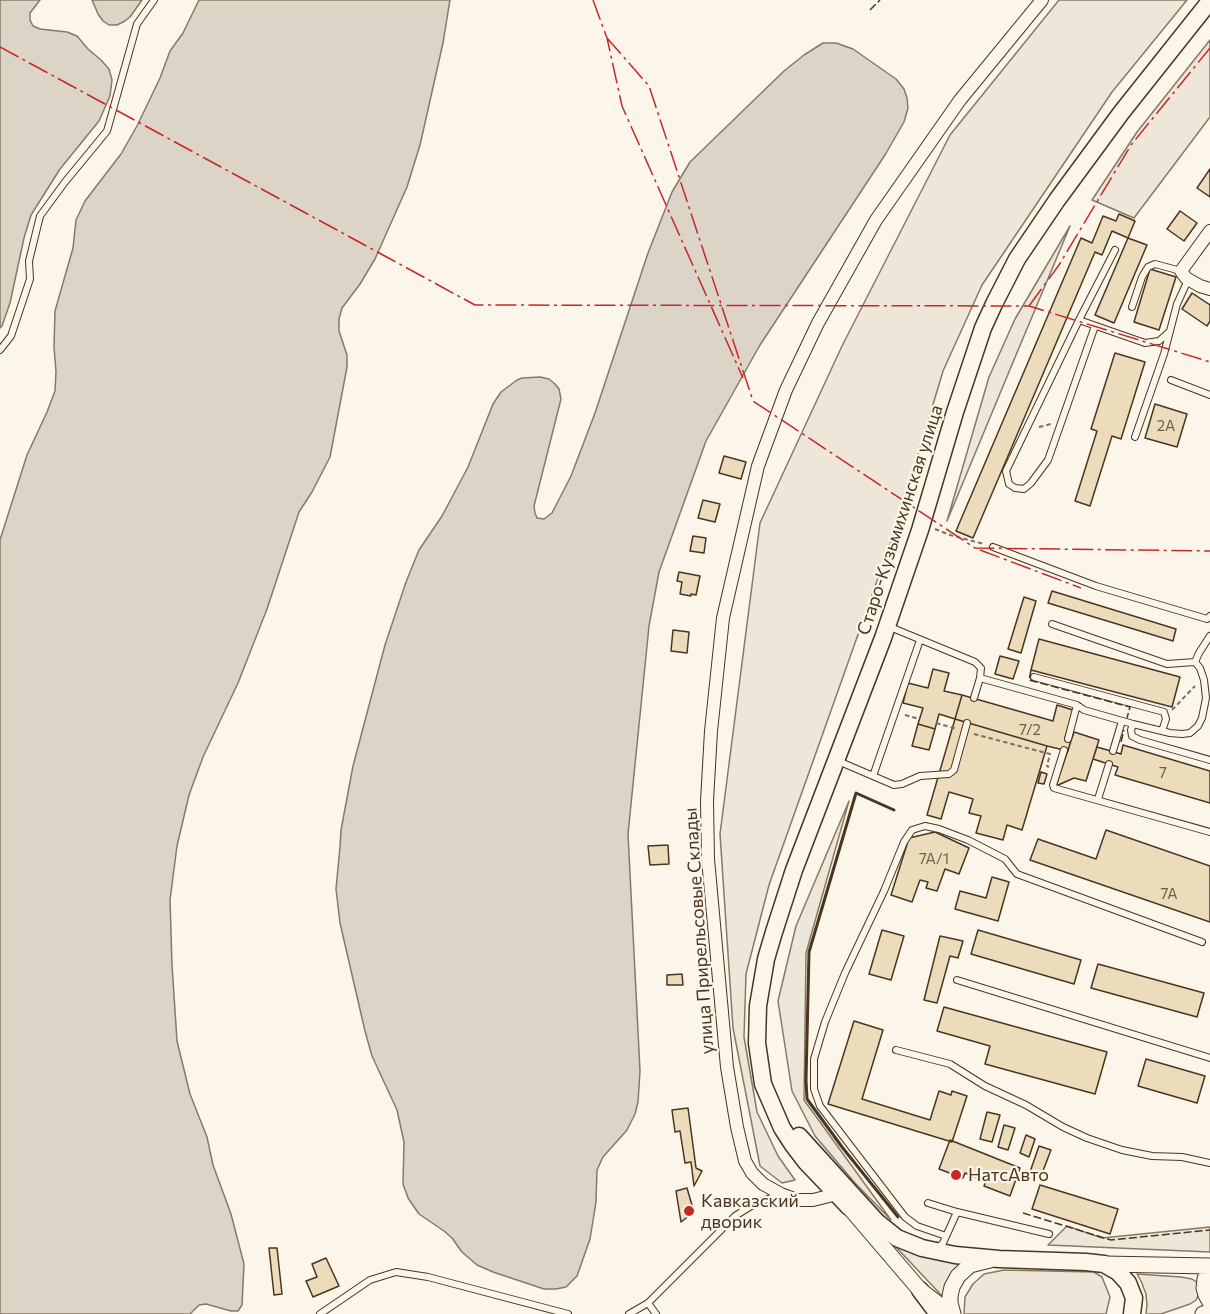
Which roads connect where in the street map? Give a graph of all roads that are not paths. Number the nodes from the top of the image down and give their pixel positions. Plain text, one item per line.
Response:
1 (154, 0) edge
2 (1042, 0) edge
3 (1210, 1) edge
4 (1210, 231) edge
5 (1115, 250) dead end
6 (1185, 275) junction
7 (1210, 289) edge
8 (1132, 307) dead end
9 (1079, 320) junction
10 (1095, 326) junction
11 (1168, 333) junction
12 (0, 350) edge
13 (1171, 380) dead end
14 (1210, 395) edge
15 (1134, 437) dead end
16 (993, 547) road end
17 (1210, 616) edge
18 (1052, 624) dead end
19 (887, 626) junction
20 (1210, 637) edge
21 (920, 640) junction
22 (1196, 662) junction
23 (1034, 677) dead end
24 (980, 678) junction
25 (1207, 679) edge
26 (974, 698) dead end
27 (1077, 705) junction
28 (1122, 721) junction
29 (967, 723) dead end
30 (1133, 724) junction
31 (1162, 731) junction
32 (1068, 739) dead end
33 (1064, 750) dead end
34 (1113, 752) dead end
35 (837, 760) junction
36 (1210, 760) edge
37 (1109, 764) dead end
38 (873, 776) junction
39 (1098, 799) junction
40 (1210, 832) edge
41 (1202, 942) dead end
42 (957, 980) dead end
43 (896, 1050) dead end
44 (1210, 1058) edge
45 (1210, 1163) edge
46 (781, 1194) junction
47 (845, 1197) junction
48 (928, 1203) dead end
49 (957, 1212) junction
50 (1049, 1234) dead end
51 (946, 1236) junction
52 (930, 1250) junction
53 (955, 1256) junction
54 (999, 1259) junction
55 (1104, 1264) junction
56 (1210, 1268) edge
57 (920, 1290) junction
58 (1210, 1302) edge
59 (648, 1303) junction
60 (1210, 1312) edge
61 (320, 1314) edge
62 (568, 1314) edge
63 (629, 1314) edge
64 (656, 1314) edge
65 (938, 1314) edge
66 (952, 1314) edge
67 (1132, 1314) edge
68 (1203, 1314) edge

1 - 12 lane
2 - 46 street, улица Прирельсовые Склады
3 - 19 main road, Старо-Кузьмихинская улица
4 - 6 street
5 - 9 lane
6 - 7 street
6 - 8 lane
6 - 11 lane
9 - 10 lane
9 - 10 lane
10 - 11 lane
11 - 15 lane
13 - 14 lane
16 - 17 lane
18 - 22 lane
19 - 21 lane
19 - 35 main road, Старо-Кузьмихинская улица
20 - 22 lane
21 - 24 lane
21 - 38 lane
22 - 25 lane
23 - 31 lane
24 - 26 lane
24 - 27 lane
25 - 31 lane
27 - 28 lane
27 - 32 lane
28 - 30 lane
28 - 34 lane
29 - 38 lane
30 - 31 lane
30 - 36 lane
33 - 39 lane
35 - 38 lane
35 - 47 main road, Старо-Кузьмихинская улица
37 - 39 lane
39 - 40 lane
41 - 51 lane
42 - 44 lane
43 - 45 lane
46 - 47 street
46 - 59 lane
47 - 52 main road, Старо-Кузьмихинская улица
47 - 57 street, Старо-Кузьмихинская улица
48 - 49 lane
49 - 50 lane
49 - 51 lane
51 - 52 lane
51 - 53 lane
52 - 53 main road, Старо-Кузьмихинская улица
53 - 54 main road, Старо-Кузьмихинская улица
54 - 55 main road, Старо-Кузьмихинская улица
54 - 66 street
55 - 56 street
55 - 67 main road
56 - 58 street
57 - 65 main road, Старо-Кузьмихинская улица
57 - 66 street, Старо-Кузьмихинская улица
59 - 63 lane
59 - 64 lane
60 - 68 street
61 - 62 lane

